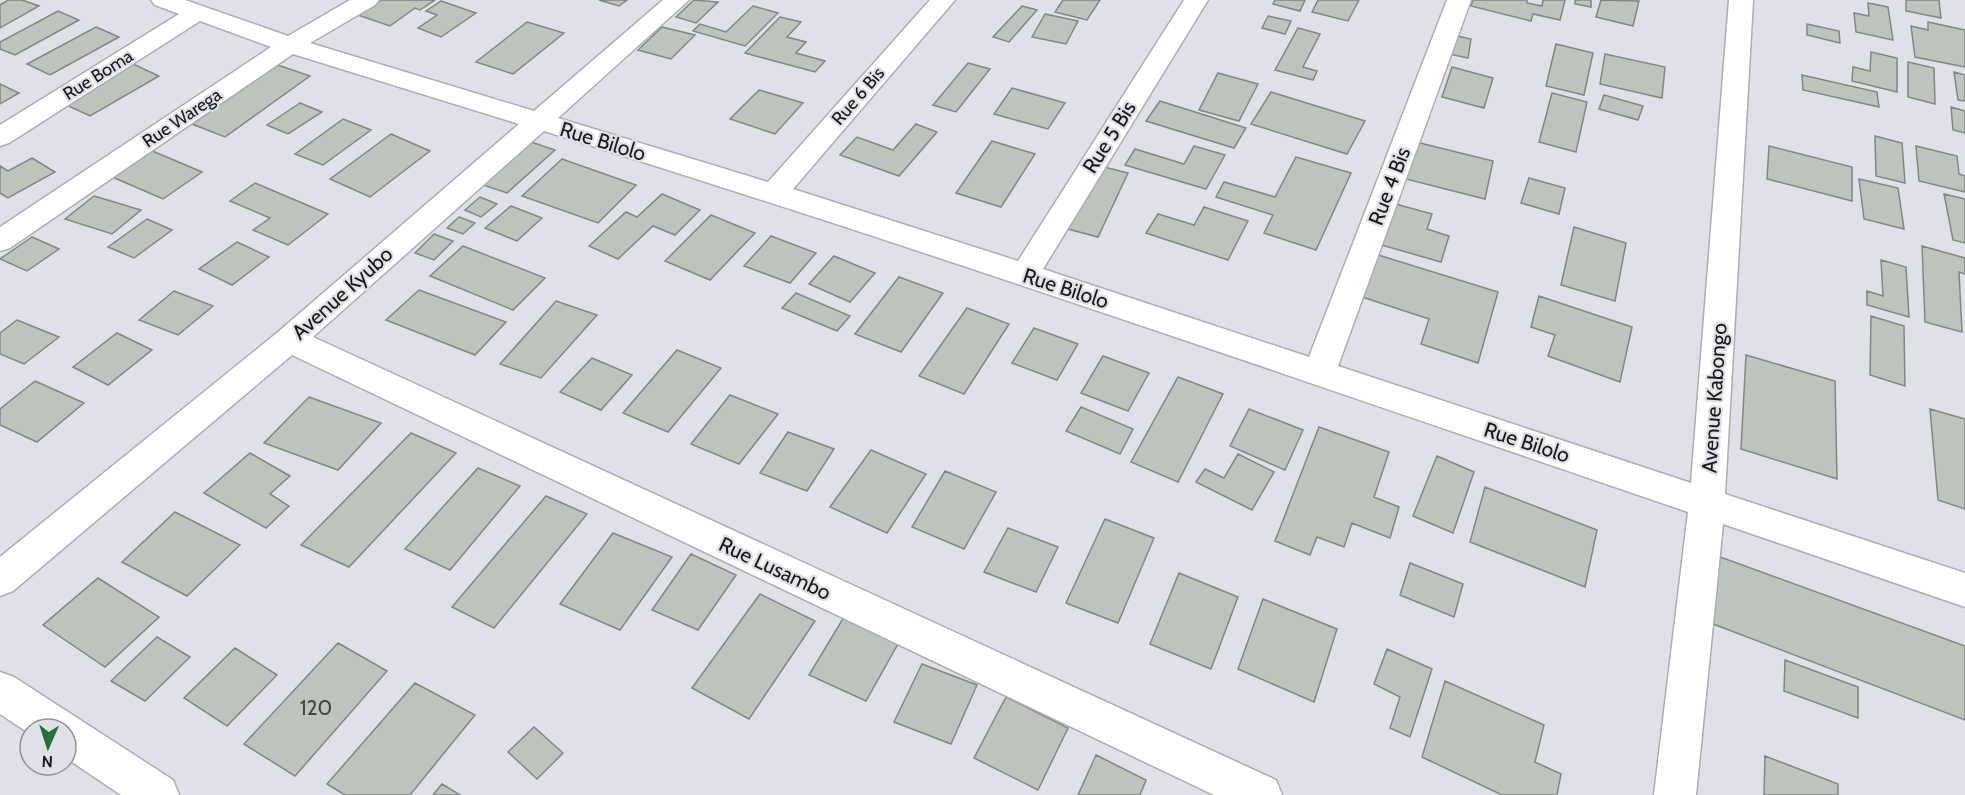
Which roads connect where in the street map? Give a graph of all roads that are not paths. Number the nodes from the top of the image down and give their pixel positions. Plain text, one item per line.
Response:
1 (163, 0) edge
2 (367, 0) edge
3 (677, 0) edge
4 (943, 0) edge
5 (1196, 0) edge
6 (1459, 0) edge
7 (1741, 0) edge
8 (196, 13) junction
9 (290, 45) junction
10 (536, 121) junction
11 (0, 137) edge
12 (774, 193) junction
13 (0, 241) edge
14 (1025, 274) junction
15 (289, 340) junction
16 (1319, 373) junction
17 (1707, 501) junction
18 (0, 579) edge
19 (1965, 590) edge
20 (0, 691) edge
21 (40, 717) edge
22 (78, 742) edge
23 (158, 795) edge
24 (1261, 795) edge
25 (1675, 795) edge

1 - 8 street, Rue Bilolo
2 - 9 street, Rue Warega
3 - 10 street, Avenue Kyubo
4 - 12 street, Rue 6 Bis
5 - 14 street, Rue 5 Bis
6 - 16 street, Rue 4 Bis
7 - 17 street, Avenue Kabongo
8 - 9 street, Rue Bilolo
8 - 11 street, Rue Boma
9 - 10 street, Rue Bilolo
9 - 13 street, Rue Warega
10 - 12 street, Rue Bilolo
10 - 15 street, Avenue Kyubo
12 - 14 street, Rue Bilolo
14 - 16 street, Rue Bilolo
15 - 18 street, Avenue Kyubo
15 - 24 street, Rue Lusambo
16 - 17 street, Rue Bilolo
17 - 19 street, Rue Bilolo
17 - 25 street, Avenue Kabongo
20 - 21 street
22 - 23 street

